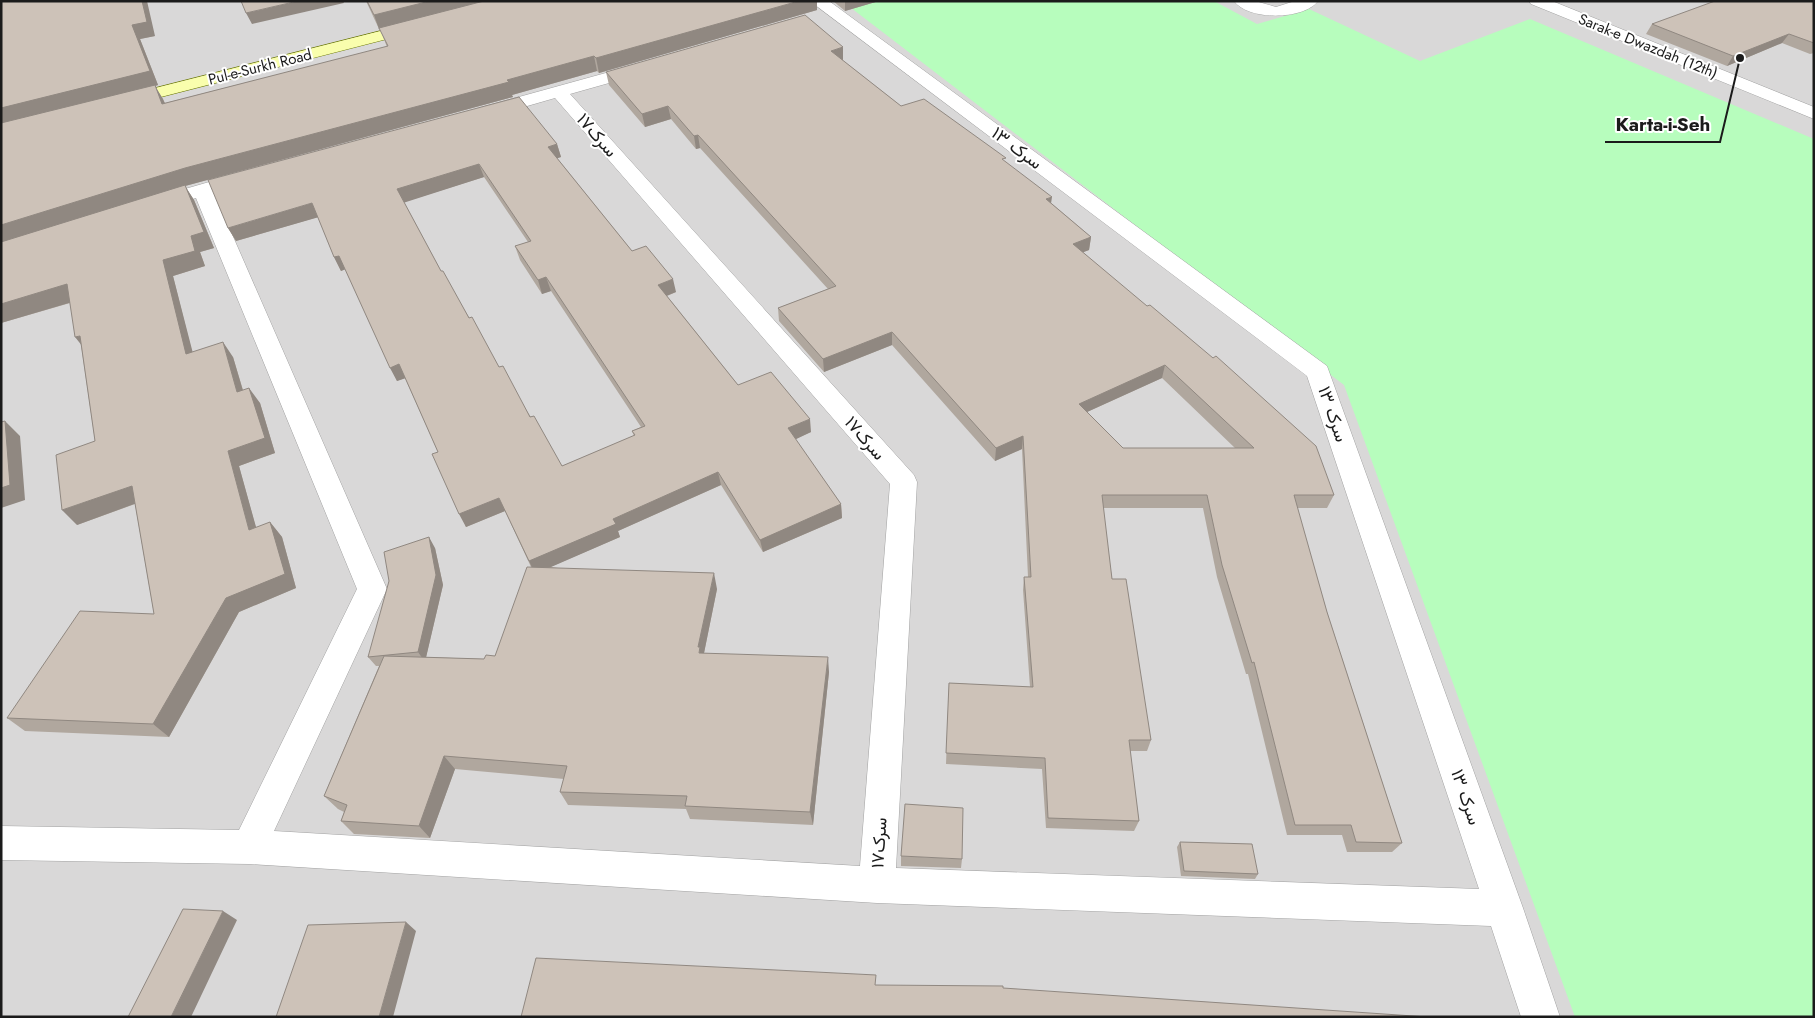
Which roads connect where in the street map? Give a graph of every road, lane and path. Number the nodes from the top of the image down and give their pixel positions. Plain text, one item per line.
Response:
1 (1242, 1) edge
2 (1310, 1) edge
3 (1537, 1) edge
4 (822, 10) edge
5 (432, 23) edge
6 (663, 62) edge
7 (560, 92) junction
8 (106, 106) edge
9 (1814, 114) edge
10 (465, 117) edge
11 (268, 171) edge
12 (202, 189) junction
13 (138, 210) edge
14 (1, 843) edge
15 (249, 847) junction
16 (877, 885) junction
17 (1505, 908) junction
18 (1541, 1017) edge

1 - 2 street
3 - 9 street, Sarak-e Dwazdah (12th)
4 - 17 street, سرک ۱۳
5 - 8 street, Pul-e-Surkh Road
6 - 7 street
7 - 10 street
7 - 16 street, سرک۱۷
11 - 12 street
12 - 13 street
12 - 15 street
14 - 15 street
15 - 16 street
16 - 17 street
17 - 18 street, سرک ۱۳

